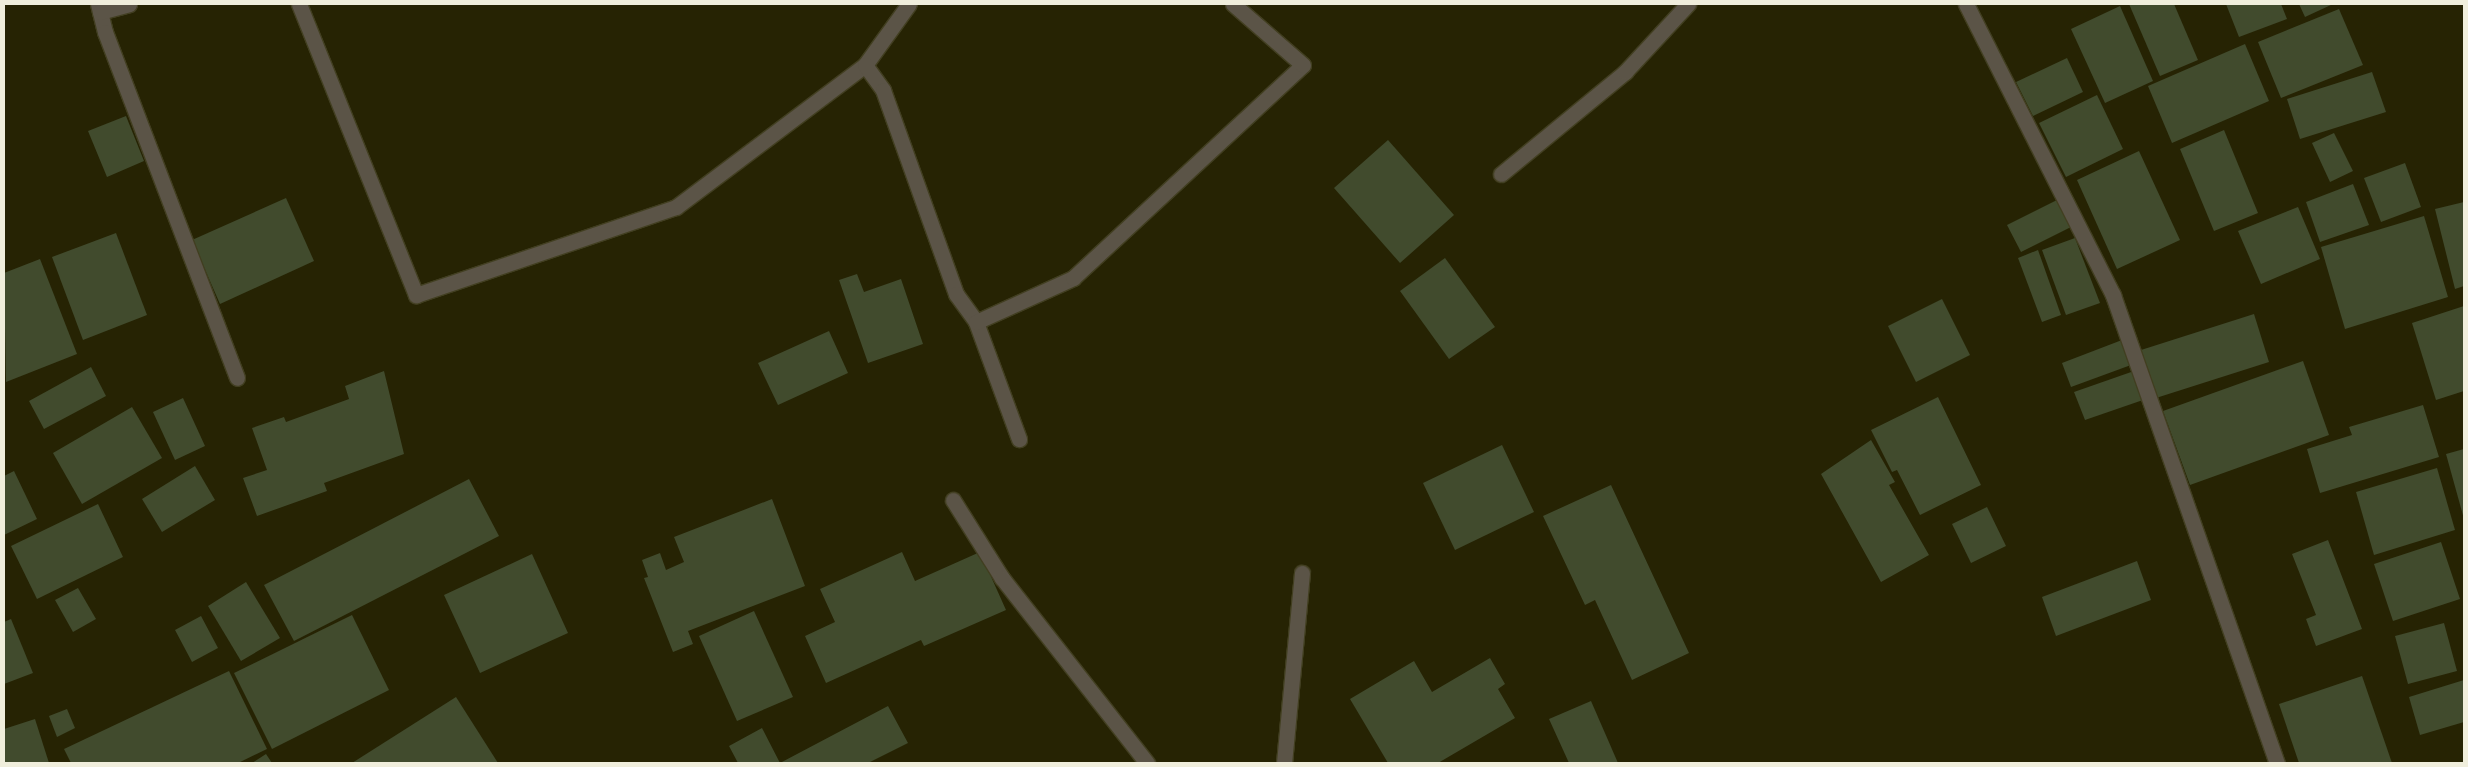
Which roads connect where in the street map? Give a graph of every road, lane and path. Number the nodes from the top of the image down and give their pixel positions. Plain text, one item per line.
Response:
1 (129, 4) edge
2 (299, 4) edge
3 (909, 4) edge
4 (1233, 4) edge
5 (1688, 4) edge
6 (1966, 4) edge
7 (99, 8) edge
8 (865, 65) junction
9 (1501, 174) dead end
10 (976, 322) junction
11 (237, 378) dead end
12 (1019, 440) dead end
13 (953, 500) dead end
14 (1302, 573) dead end
15 (1147, 763) edge
16 (1284, 763) edge
17 (2277, 763) edge

1 - 7 street
2 - 8 street
3 - 8 street
4 - 10 street
5 - 9 street
6 - 17 street
7 - 11 street
8 - 10 street
10 - 12 street
13 - 15 street
14 - 16 street

